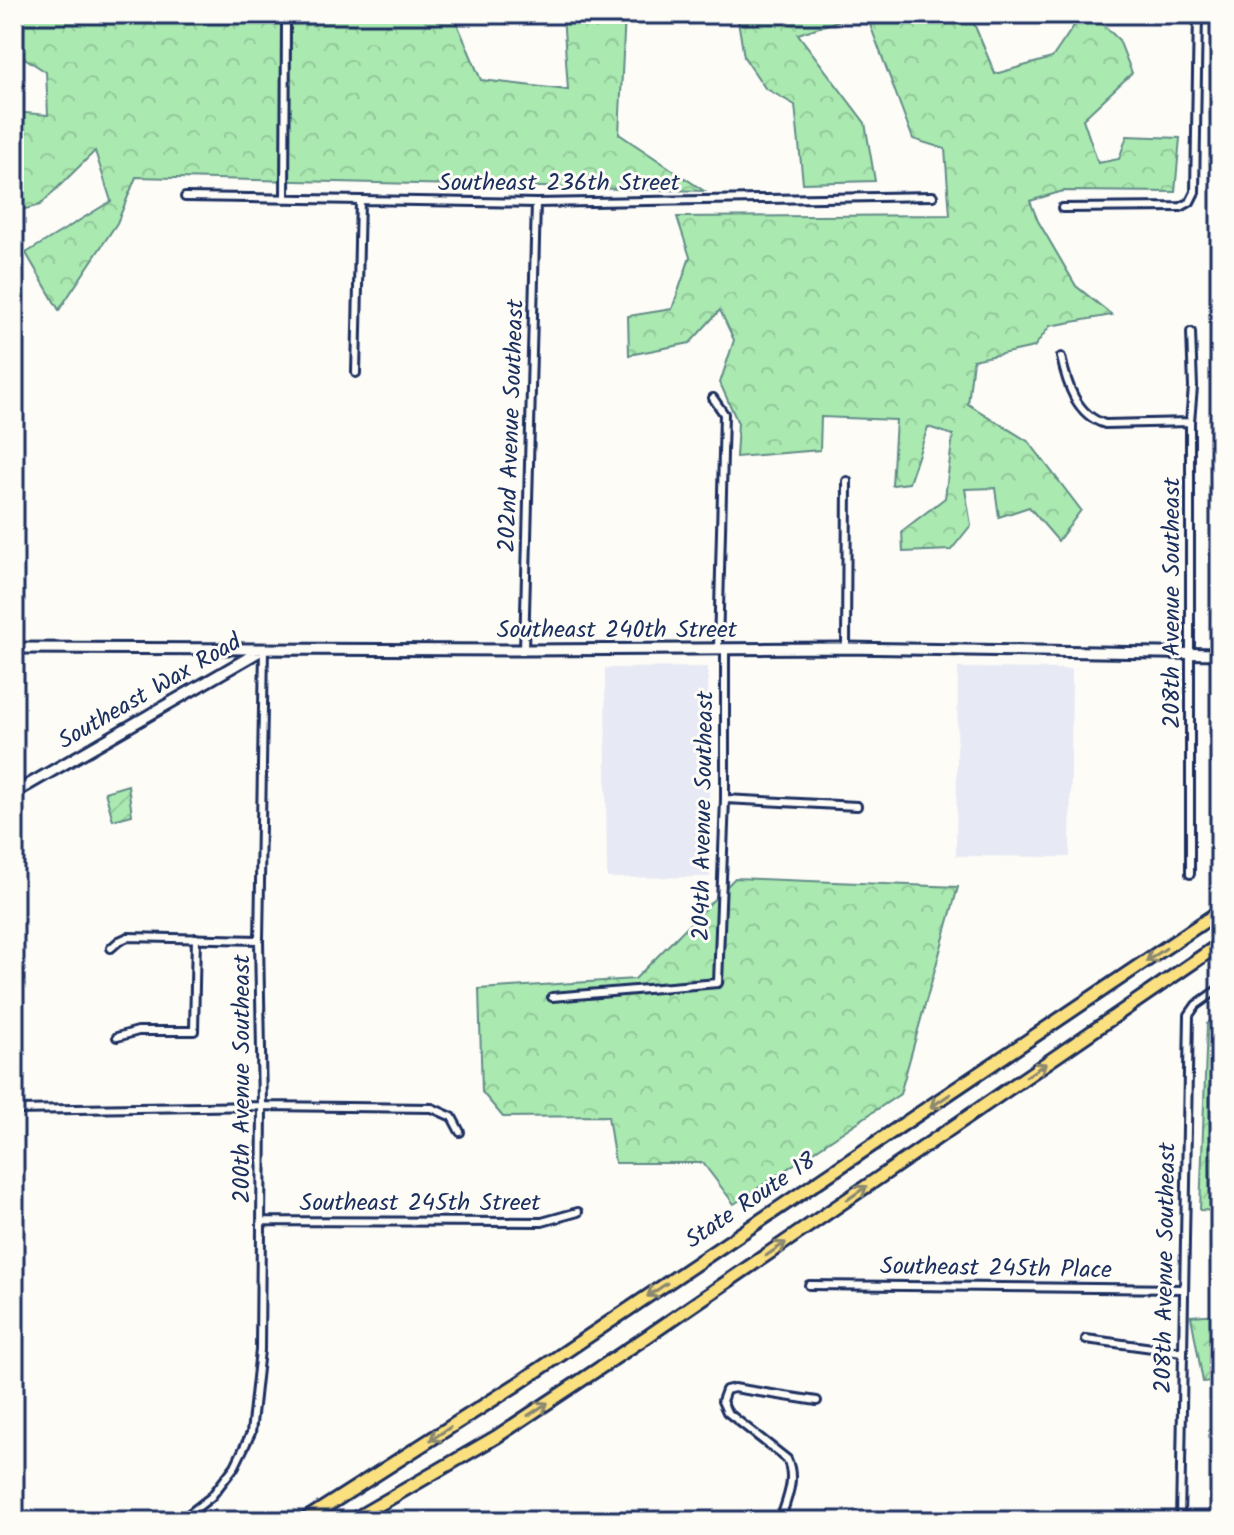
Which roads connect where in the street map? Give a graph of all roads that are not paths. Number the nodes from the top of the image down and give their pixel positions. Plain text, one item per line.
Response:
1 (1198, 14) edge
2 (286, 22) dead end
3 (933, 196) dead end
4 (185, 197) dead end
5 (285, 199) junction
6 (360, 200) junction
7 (536, 203) junction
8 (1062, 208) dead end
9 (1191, 332) dead end
10 (1061, 357) dead end
11 (356, 373) dead end
12 (713, 398) dead end
13 (1190, 422) junction
14 (847, 481) dead end
15 (14, 648) edge
16 (846, 648) junction
17 (264, 649) junction
18 (722, 649) junction
19 (524, 650) junction
20 (1190, 654) junction
21 (1220, 654) edge
22 (14, 793) edge
23 (725, 799) junction
24 (857, 806) dead end
25 (1190, 874) dead end
26 (1220, 911) edge
27 (196, 938) junction
28 (259, 940) junction
29 (1220, 944) edge
30 (111, 948) dead end
31 (1220, 988) edge
32 (552, 997) dead end
33 (117, 1037) dead end
34 (262, 1106) junction
35 (14, 1110) edge
36 (460, 1132) dead end
37 (578, 1212) dead end
38 (261, 1221) junction
39 (809, 1285) dead end
40 (1183, 1289) junction
41 (1086, 1339) dead end
42 (1182, 1352) junction
43 (817, 1401) dead end
44 (180, 1521) edge
45 (303, 1521) edge
46 (351, 1521) edge
47 (780, 1521) edge
48 (1180, 1521) edge

1 - 8 street
2 - 5 street
3 - 7 street, Southeast 236th Street
4 - 5 street, Southeast 236th Street
5 - 6 street, Southeast 236th Street
6 - 7 street, Southeast 236th Street
6 - 11 street
7 - 19 street, 202nd Avenue Southeast
9 - 13 street, 208th Avenue Southeast
10 - 13 street
12 - 18 street, 204th Avenue Southeast
13 - 20 street, 208th Avenue Southeast
14 - 16 street
15 - 17 main road, Southeast 240th Street
16 - 18 main road, Southeast 240th Street
16 - 20 main road, Southeast 240th Street
17 - 19 main road, Southeast 240th Street
17 - 22 main road, Southeast Wax Road
17 - 28 street, 200th Avenue Southeast
18 - 19 main road, Southeast 240th Street
18 - 23 street, 204th Avenue Southeast
20 - 21 main road, Southeast 240th Street
20 - 25 street, 208th Avenue Southeast
23 - 24 street
23 - 32 street, 204th Avenue Southeast
26 -> 45 highway, State Route 18
27 - 28 street
27 - 30 street
27 - 33 street
28 - 34 street, 200th Avenue Southeast
46 -> 29 highway
31 - 40 street, 208th Avenue Southeast
34 - 35 street
34 - 36 street
34 - 38 street, 200th Avenue Southeast
37 - 38 street, Southeast 245th Street
38 - 44 street, 200th Avenue Southeast
39 - 40 street, Southeast 245th Place
40 - 42 street, 208th Avenue Southeast
41 - 42 street
42 - 48 street, 208th Avenue Southeast
43 - 47 street

